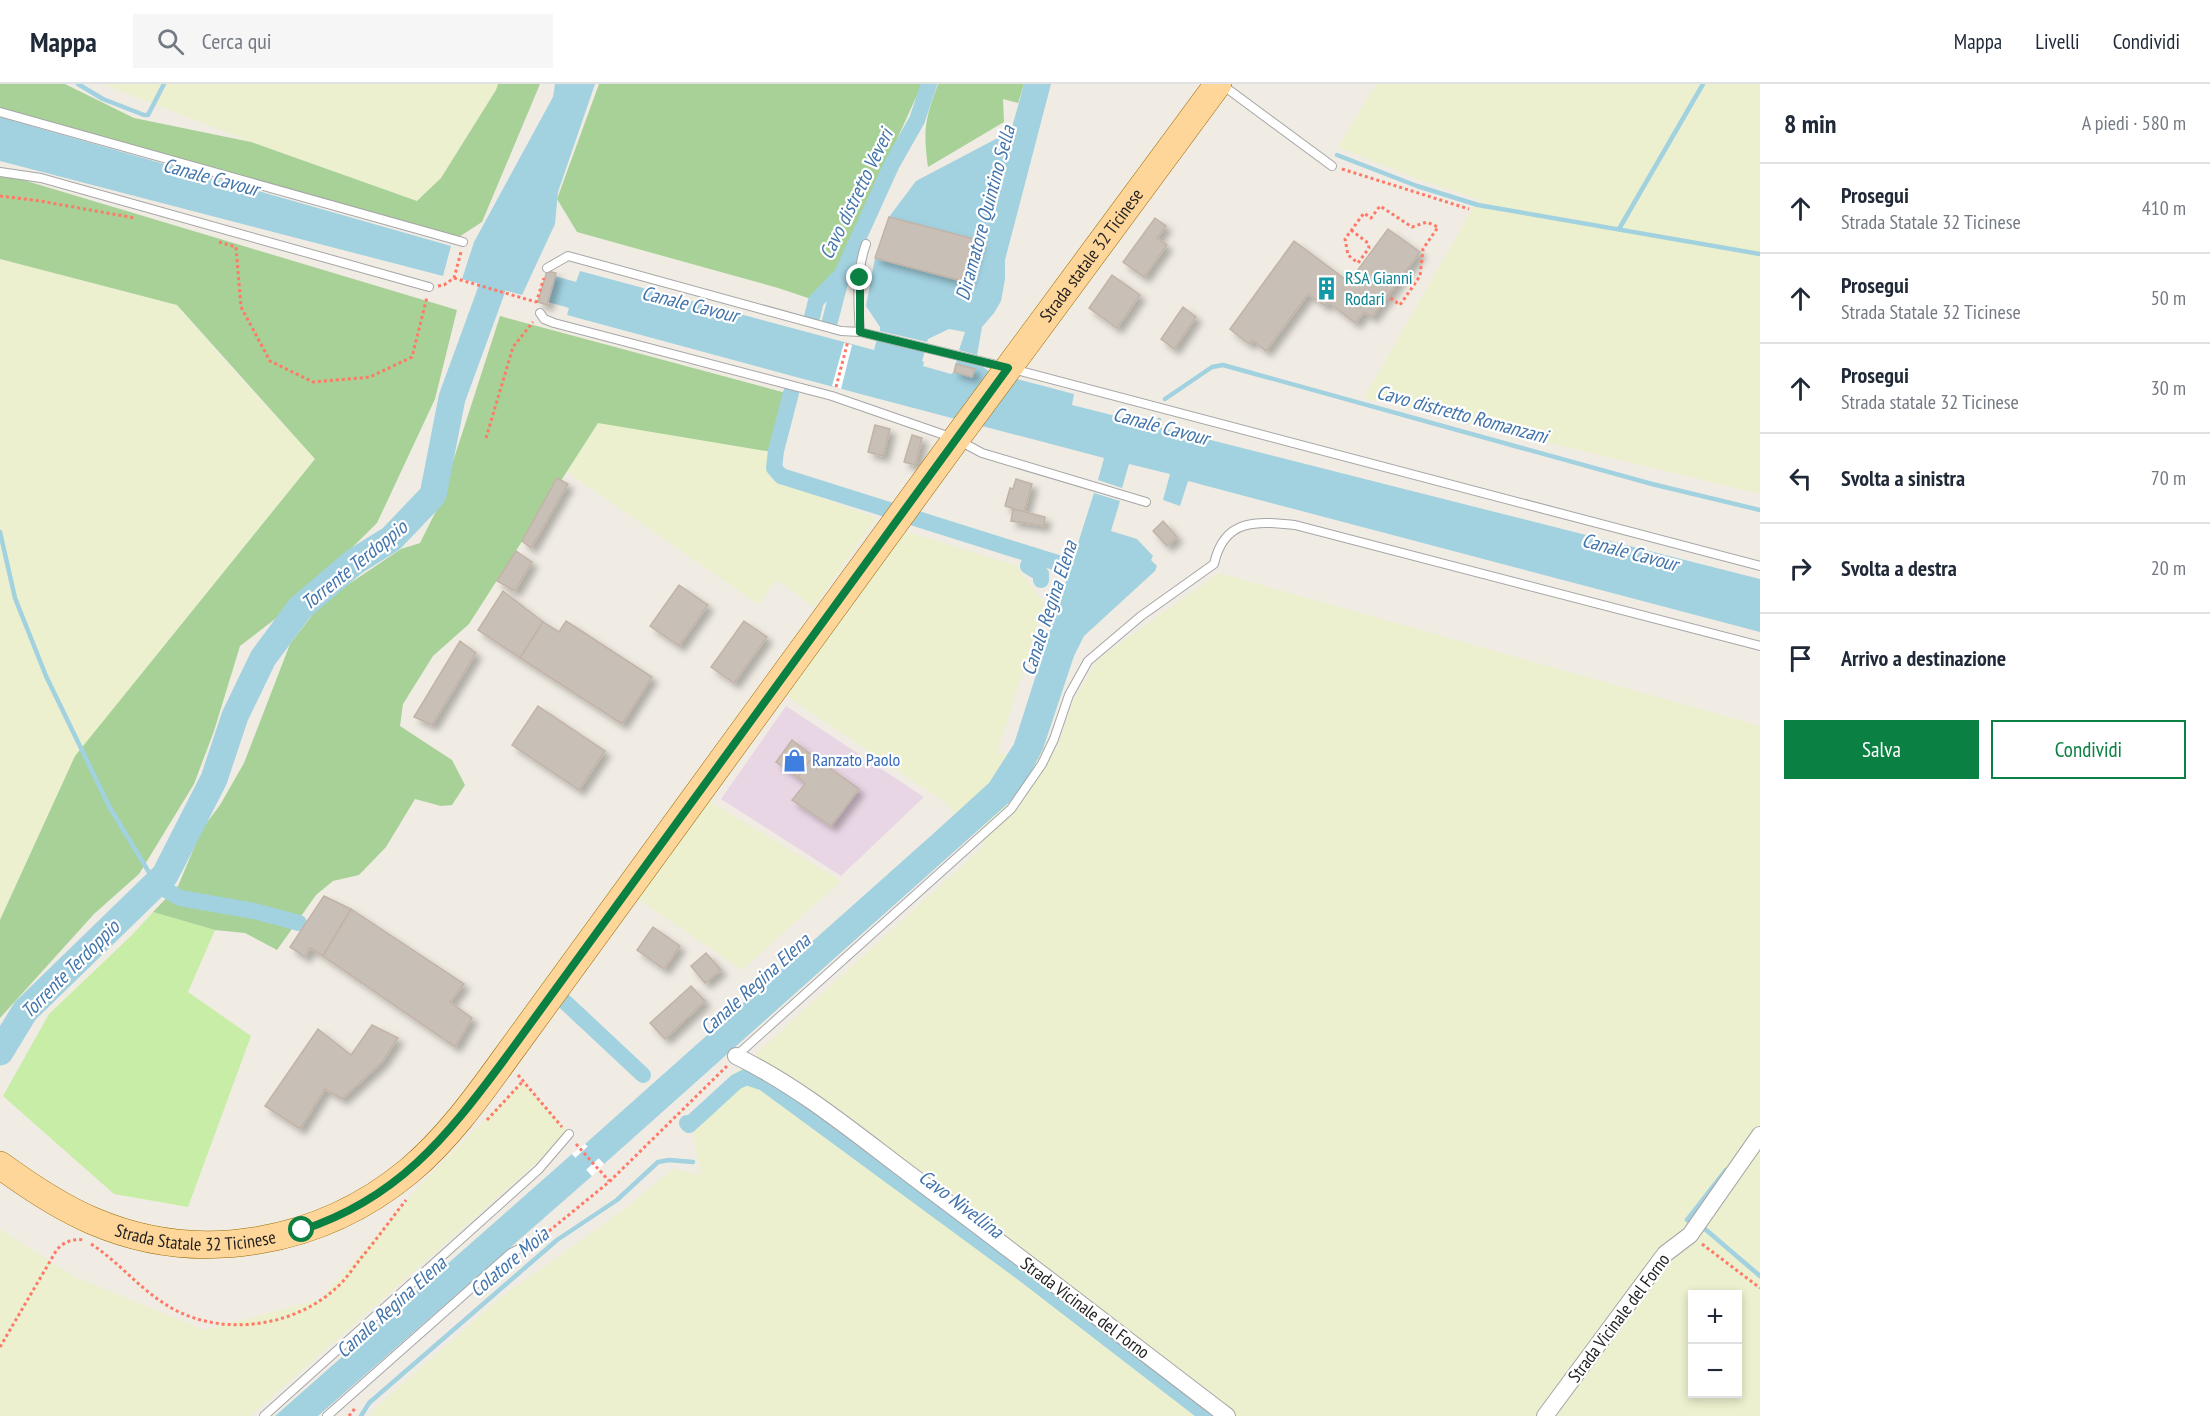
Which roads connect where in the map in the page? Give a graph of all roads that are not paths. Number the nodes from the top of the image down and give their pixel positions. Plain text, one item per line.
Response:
1 (1219, 84) edge
2 (0, 112) edge
3 (1332, 166) road end
4 (0, 172) edge
5 (463, 242) road end
6 (866, 244) dead end
7 (548, 268) road end
8 (429, 288) road end
9 (540, 313) road end
10 (860, 332) junction
11 (1005, 372) junction
12 (961, 432) junction
13 (1146, 501) dead end
14 (1760, 566) edge
15 (1760, 646) edge
16 (736, 1056) joint
17 (569, 1134) road end
18 (1760, 1135) edge
19 (0, 1165) edge
20 (541, 1238) road end
21 (264, 1416) edge
22 (327, 1416) edge
23 (1227, 1416) edge
24 (1545, 1416) edge

1 - 3 lane
1 - 11 main road, Strada statale 32 Ticinese
2 - 5 lane
4 - 8 lane
6 - 10 lane
7 - 10 lane
9 - 12 lane
10 - 11 lane
11 - 12 main road, Strada statale 32 Ticinese
11 - 14 lane
12 - 13 lane
12 - 19 main road, Strada Statale 32 Ticinese
15 - 16 lane
16 - 23 street, Strada Vicinale del Forno
17 - 21 lane
18 - 24 street, Strada Vicinale del Forno
20 - 22 lane

